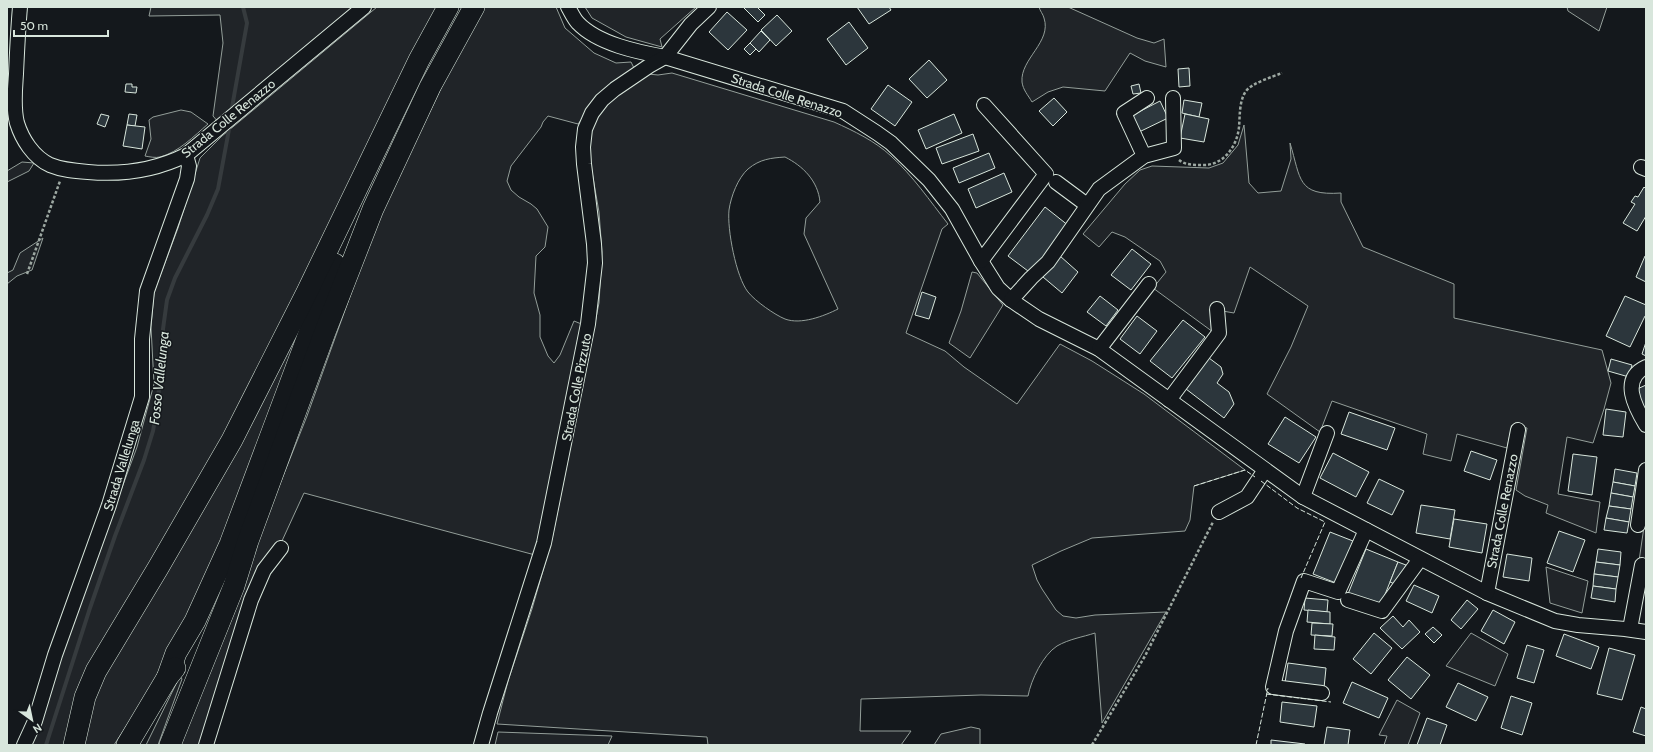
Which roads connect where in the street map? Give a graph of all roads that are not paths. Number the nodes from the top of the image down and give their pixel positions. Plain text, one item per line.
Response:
1 (20, 7) edge
2 (364, 7) edge
3 (448, 7) edge
4 (456, 7) edge
5 (474, 7) edge
6 (568, 7) edge
7 (709, 7) edge
8 (665, 57) junction
9 (1147, 98) dead end
10 (1173, 98) dead end
11 (984, 105) dead end
12 (186, 155) junction
13 (1144, 156) junction
14 (1056, 182) dead end
15 (1087, 205) junction
16 (981, 261) junction
17 (1149, 284) dead end
18 (1011, 300) junction
19 (1217, 309) dead end
20 (1099, 349) junction
21 (1646, 367) edge
22 (1169, 400) junction
23 (1646, 425) edge
24 (1518, 430) dead end
25 (1327, 433) dead end
26 (1265, 470) junction
27 (1646, 470) edge
28 (1303, 497) junction
29 (1219, 512) road end
30 (1638, 525) dead end
31 (1366, 530) junction
32 (248, 541) junction
33 (281, 548) dead end
34 (1420, 559) junction
35 (1642, 565) dead end
36 (1487, 593) junction
37 (1348, 600) dead end
38 (1630, 629) junction
39 (1646, 632) edge
40 (167, 678) junction
41 (1322, 692) dead end
42 (24, 745) edge
43 (74, 745) edge
44 (126, 745) edge
45 (170, 745) edge
46 (206, 745) edge
47 (482, 745) edge

1 - 12 street, Strada Colle Renazzo
2 - 12 street, Strada Colle Renazzo
3 - 43 highway
4 - 40 highway
5 - 32 highway
6 - 8 street, Strada Colle Renazzo
7 - 8 street
8 - 16 street, Strada Colle Renazzo
8 - 47 street, Strada Colle Pizzuto
9 - 13 street
10 - 13 street
11 - 16 street
12 - 42 street, Strada Vallelunga
13 - 15 street
14 - 15 street
15 - 18 street
16 - 18 street, Strada Colle Renazzo
17 - 20 street
18 - 20 street, Strada Colle Renazzo
19 - 22 street
20 - 22 street, Strada Colle Renazzo
21 - 23 street
22 - 26 street, Strada Colle Renazzo
24 - 36 street, Strada Colle Renazzo
25 - 28 street
26 - 28 street, Strada Colle Renazzo
26 - 29 street
27 - 30 street
28 - 31 street, Strada Colle Renazzo
31 - 34 street, Strada Colle Renazzo
31 - 41 street
32 - 40 highway
32 - 45 highway
33 - 46 street
34 - 36 street, Strada Colle Renazzo
34 - 37 street
35 - 38 street
36 - 38 street, Strada Colle Renazzo
38 - 39 street, Strada Colle Renazzo
40 - 44 highway

